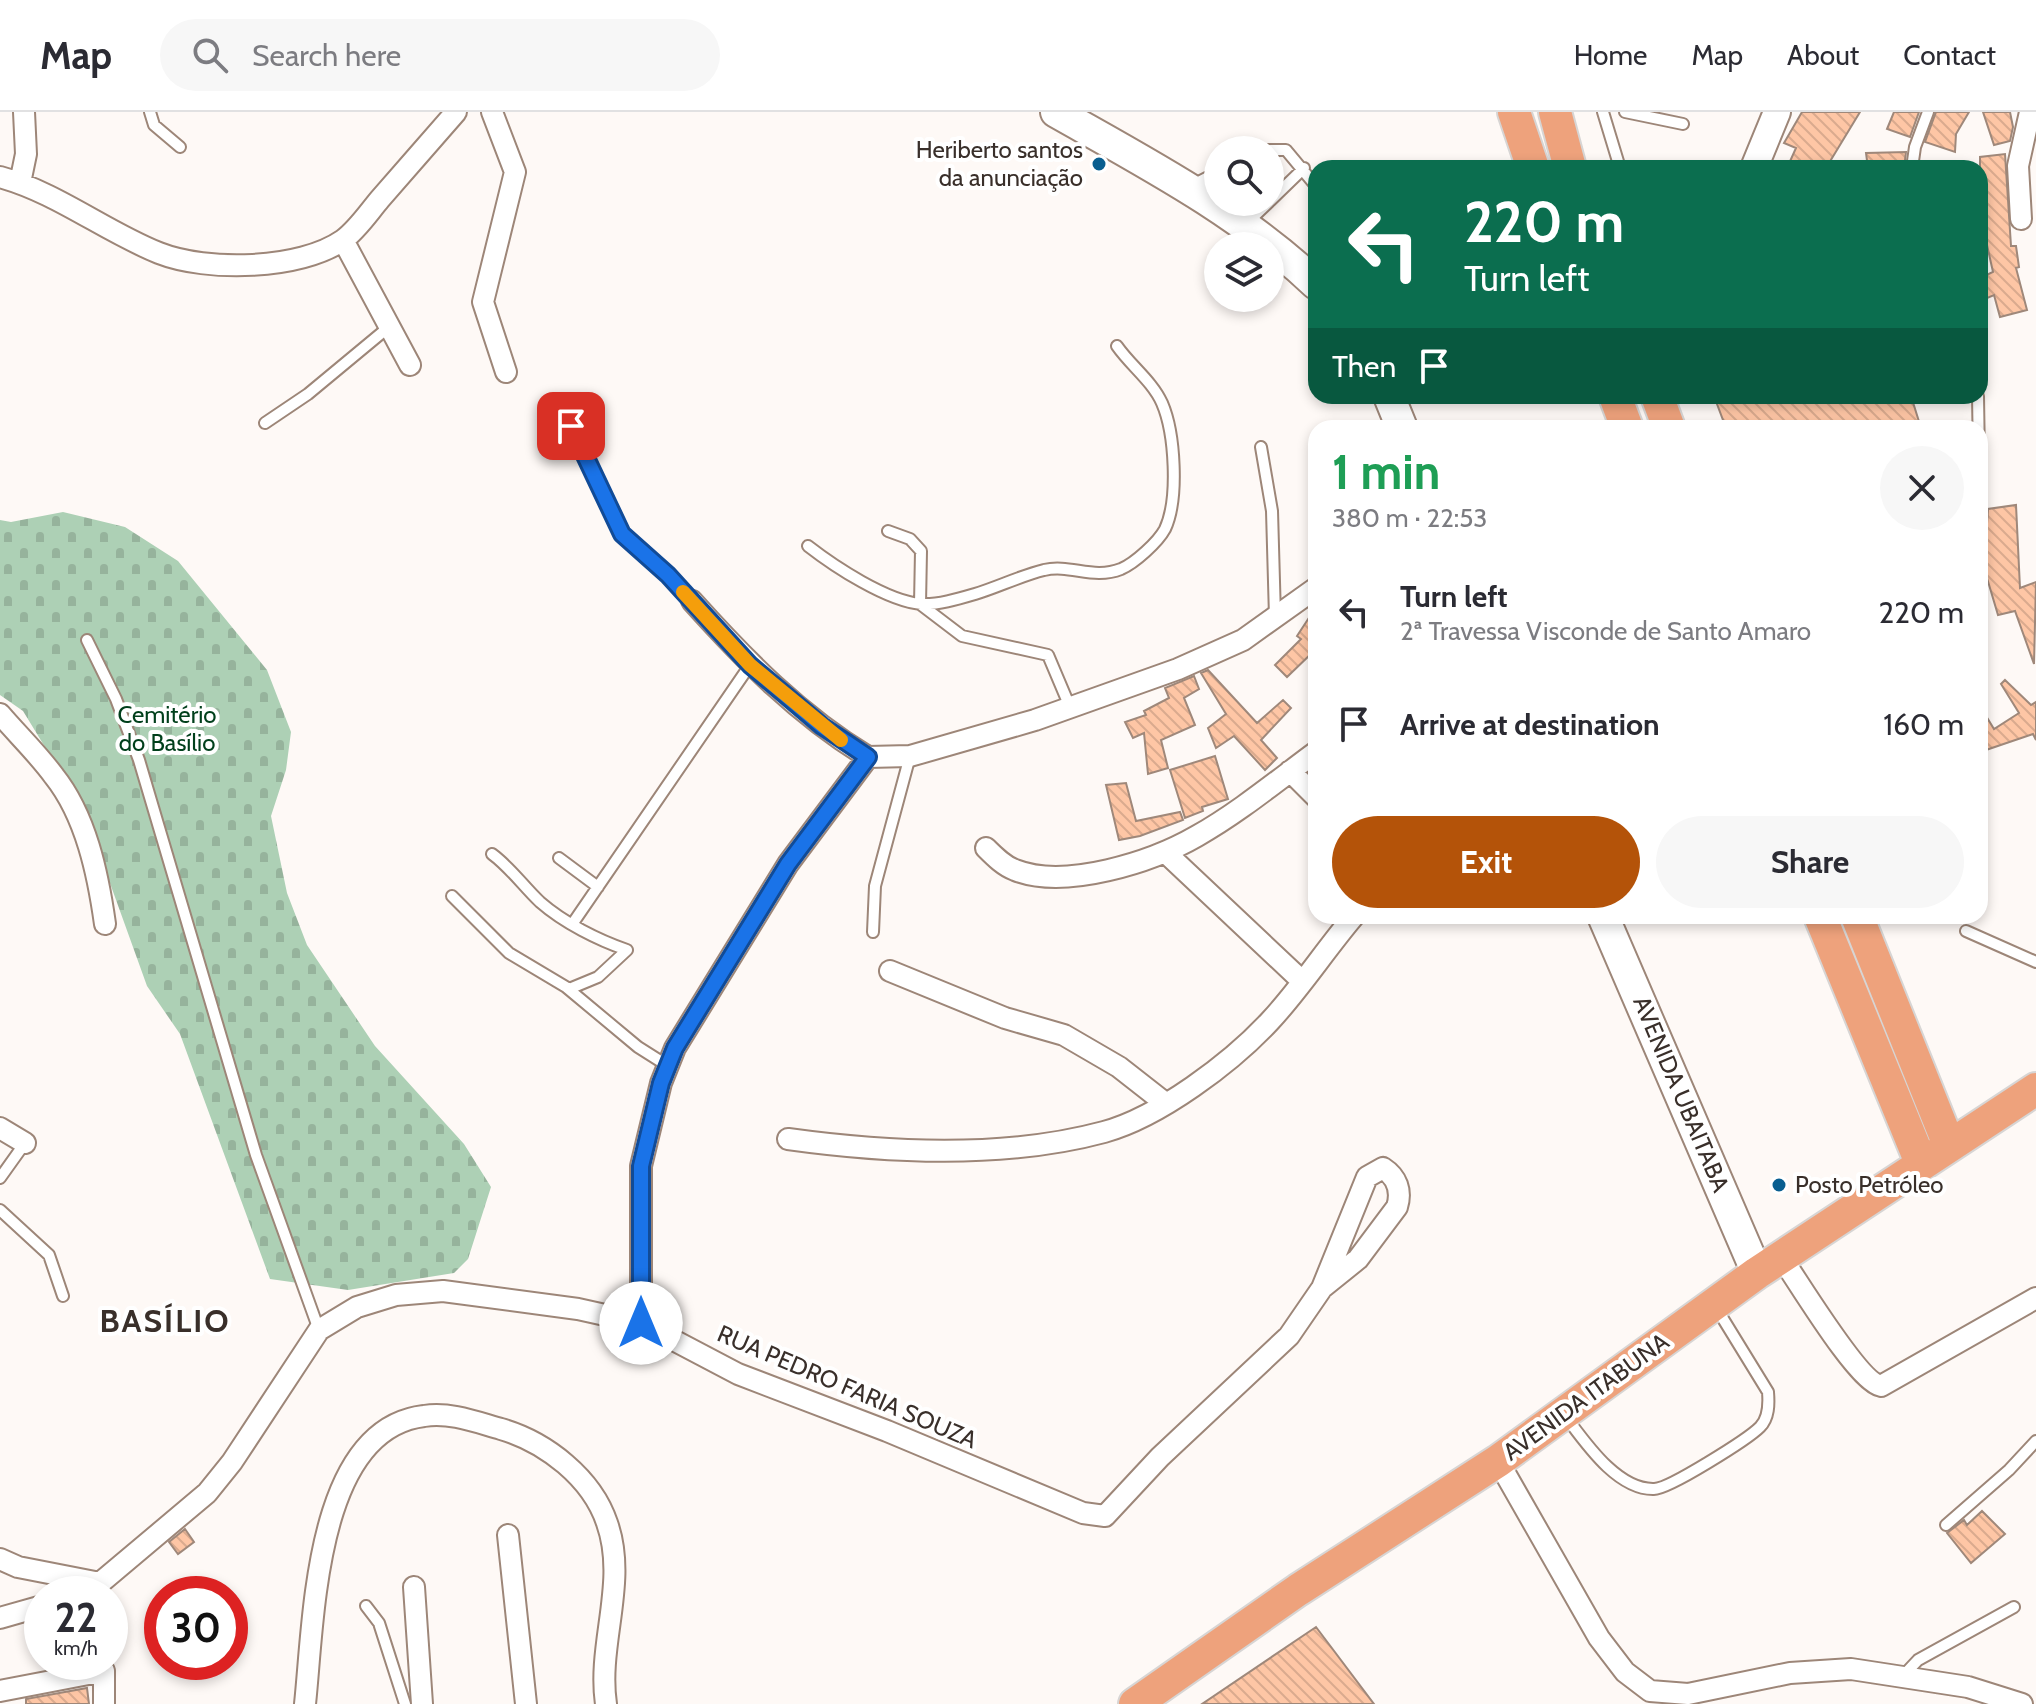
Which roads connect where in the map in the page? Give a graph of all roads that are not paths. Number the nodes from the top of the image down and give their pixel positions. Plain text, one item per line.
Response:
1 (24, 112) edge
2 (150, 112) edge
3 (456, 112) edge
4 (492, 112) edge
5 (1056, 112) edge
6 (1514, 112) edge
7 (1555, 112) edge
8 (1603, 112) edge
9 (1625, 112) edge
10 (1777, 112) edge
11 (1928, 112) edge
12 (2030, 112) edge
13 (1683, 124) dead end
14 (180, 147) dead end
15 (1284, 150) edge
16 (1530, 160) edge
17 (1568, 160) edge
18 (1618, 160) edge
19 (1757, 160) edge
20 (1913, 160) edge
21 (1304, 168) junction
22 (1308, 174) edge
23 (1204, 179) edge
24 (10, 180) edge
25 (1189, 187) junction
26 (1284, 187) edge
27 (1254, 216) edge
28 (2021, 219) dead end
29 (1244, 226) junction
30 (343, 240) junction
31 (1308, 278) edge
32 (390, 326) junction
33 (1117, 346) dead end
34 (410, 365) dead end
35 (506, 372) dead end
36 (265, 423) dead end
37 (571, 426) dead end
38 (1261, 447) dead end
39 (888, 531) dead end
40 (808, 546) dead end
41 (1308, 594) edge
42 (692, 601) joint
43 (920, 604) junction
44 (1275, 619) junction
45 (87, 640) dead end
46 (750, 665) junction
47 (1070, 707) junction
48 (0, 714) edge
49 (910, 756) junction
50 (868, 757) junction
51 (1308, 758) edge
52 (1290, 771) junction
53 (1308, 789) edge
54 (986, 848) dead end
55 (1165, 852) junction
56 (492, 854) dead end
57 (559, 858) dead end
58 (598, 887) junction
59 (452, 896) dead end
60 (573, 923) junction
61 (105, 924) dead end
62 (1348, 924) edge
63 (1607, 924) edge
64 (1823, 924) edge
65 (1860, 924) edge
66 (1966, 931) dead end
67 (873, 932) dead end
68 (2036, 962) edge
69 (890, 971) dead end
70 (1302, 981) junction
71 (569, 989) junction
72 (668, 1066) junction
73 (2036, 1089) edge
74 (1165, 1103) junction
75 (0, 1128) edge
76 (788, 1139) dead end
77 (25, 1143) joint
78 (1949, 1145) junction
79 (1921, 1163) junction
80 (0, 1178) edge
81 (0, 1210) edge
82 (1769, 1265) junction
83 (1322, 1288) junction
84 (63, 1296) dead end
85 (2036, 1298) edge
86 (1714, 1304) junction
87 (641, 1323) junction
88 (319, 1330) junction
89 (1563, 1413) junction
90 (2036, 1441) edge
91 (1498, 1461) junction
92 (1946, 1525) dead end
93 (508, 1535) dead end
94 (0, 1559) edge
95 (64, 1576) edge
96 (108, 1576) edge
97 (414, 1587) dead end
98 (366, 1606) dead end
99 (2014, 1607) dead end
100 (24, 1611) edge
101 (0, 1618) edge
102 (1902, 1677) junction
103 (0, 1691) edge
104 (104, 1704) edge
105 (305, 1704) edge
106 (405, 1704) edge
107 (422, 1704) edge
108 (526, 1704) edge
109 (606, 1704) edge
110 (1135, 1704) edge
111 (2022, 1704) edge

1 - 24 street
2 - 14 lane
3 - 30 street
4 - 35 street
5 - 25 main road
6 - 16 main road
7 - 17 main road
8 - 18 lane
9 - 13 lane
10 - 19 street
11 - 20 lane
12 - 28 street
15 - 21 lane
21 - 22 lane
21 - 26 lane
23 - 25 lane
24 - 30 street
25 - 29 main road
27 - 29 lane
29 - 31 main road
30 - 32 street
32 - 34 street
32 - 36 lane
33 - 43 lane
37 - 42 lane
38 - 44 lane
39 - 43 lane
40 - 43 lane
41 - 44 street
42 - 46 street
43 - 47 lane
44 - 47 street
45 - 88 lane
46 - 50 street
46 - 58 lane
47 - 49 street
48 - 61 street
49 - 50 street
49 - 67 lane
50 - 72 street
51 - 52 street
52 - 53 street
52 - 55 street
54 - 55 street
55 - 70 street
56 - 60 lane
57 - 58 lane
58 - 60 lane
59 - 71 lane
60 - 71 lane
62 - 70 street
63 - 82 main road, AVENIDA UBAITABA
64 - 79 main road
65 - 78 main road
66 - 68 lane
69 - 74 street
70 - 74 street
71 - 72 lane
72 - 87 street
73 - 78 main road, AVENIDA ITABUNA
74 - 76 street
75 - 77 street
77 - 80 lane
78 - 79 main road, AVENIDA ITABUNA
79 - 82 main road, AVENIDA ITABUNA
81 - 84 lane
82 - 85 street
82 - 86 main road, AVENIDA ITABUNA
83 - 83 street
83 - 87 street, RUA PEDRO FARIA SOUZA
86 - 89 main road, AVENIDA ITABUNA
86 - 89 lane
87 - 88 street, RUA PEDRO FARIA SOUZA
88 - 96 street, RUA PEDRO FARIA SOUZA
89 - 91 main road, AVENIDA ITABUNA
90 - 92 lane
91 - 102 street
91 - 110 main road, AVENIDA ITABUNA
93 - 108 street
94 - 95 street
97 - 107 street
98 - 106 lane
99 - 102 lane
100 - 101 street
102 - 111 street
103 - 104 street
105 - 109 street

